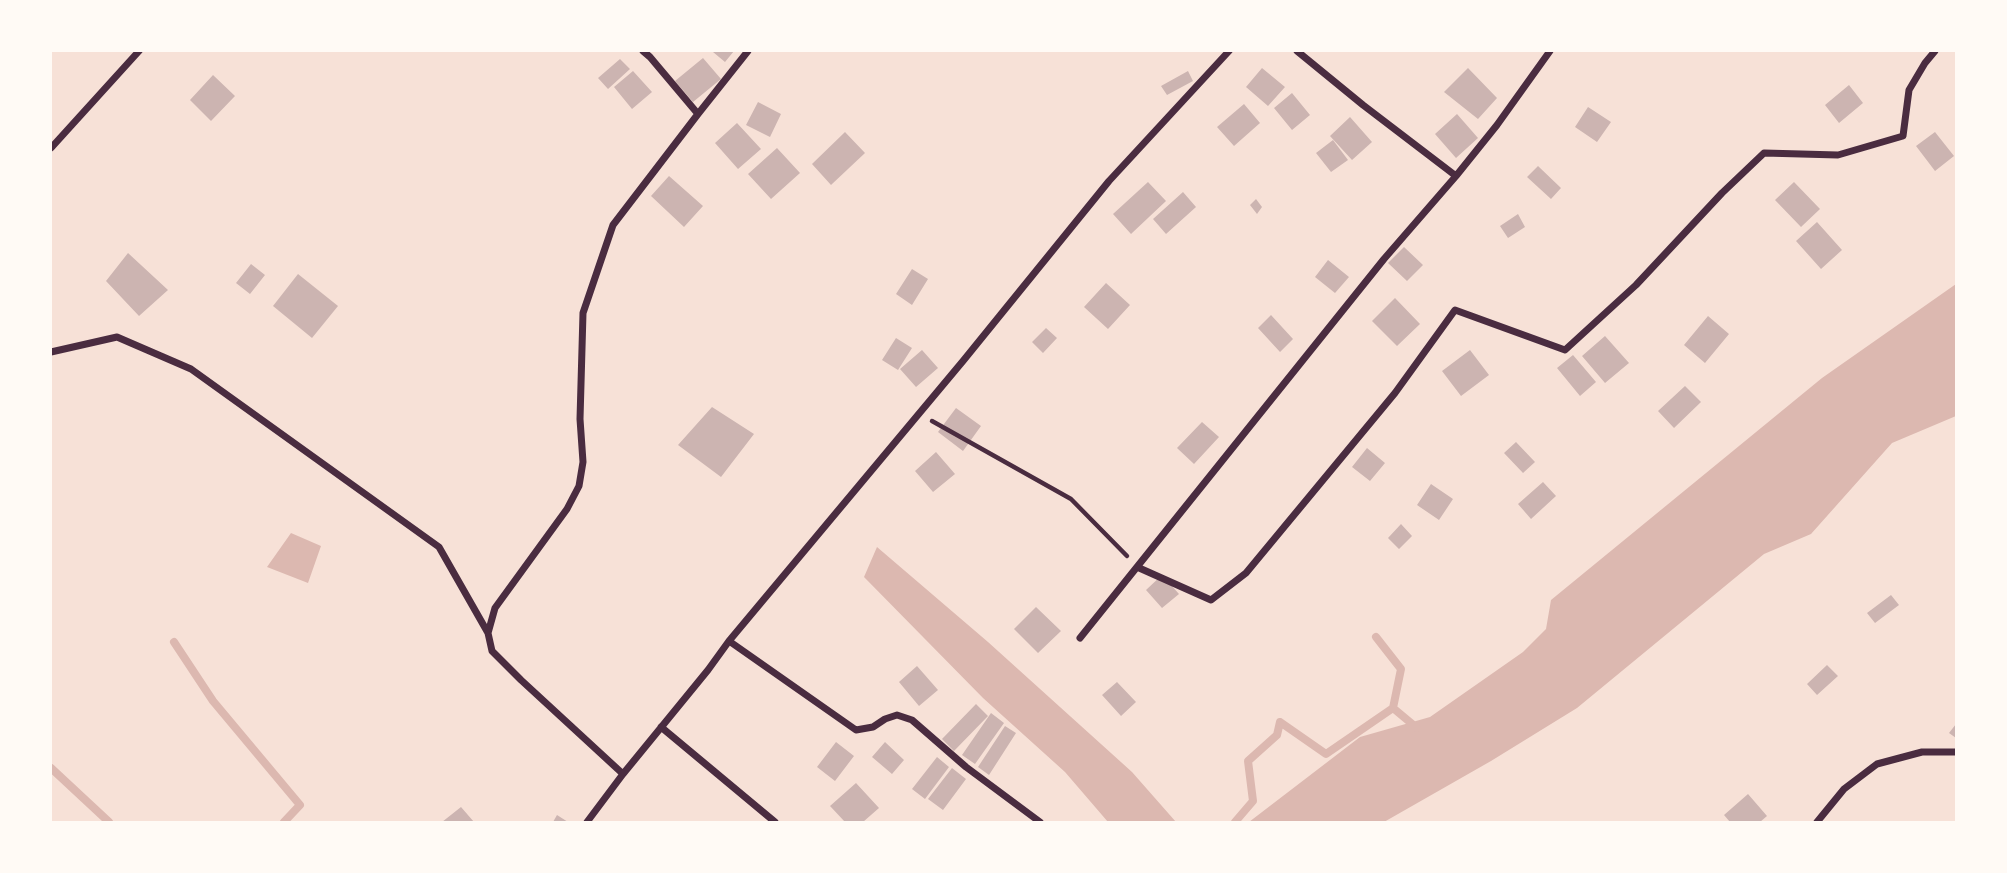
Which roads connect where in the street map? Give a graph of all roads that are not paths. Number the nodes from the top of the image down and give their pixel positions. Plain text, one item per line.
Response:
1 (139, 51) edge
2 (643, 51) edge
3 (748, 51) edge
4 (1229, 51) edge
5 (1297, 51) edge
6 (1550, 51) edge
7 (1934, 51) edge
8 (698, 114) junction
9 (51, 148) edge
10 (1456, 176) junction
11 (51, 352) edge
12 (1137, 567) junction
13 (488, 633) junction
14 (1080, 638) dead end
15 (729, 641) junction
16 (661, 727) junction
17 (1956, 752) edge
18 (623, 774) junction
19 (587, 822) edge
20 (775, 822) edge
21 (1040, 822) edge
22 (1818, 822) edge

1 - 9 street
2 - 8 street
3 - 8 street
4 - 15 street
5 - 10 street
6 - 10 street
7 - 12 street
8 - 13 street
10 - 12 street
11 - 13 street
12 - 14 street
13 - 18 street
15 - 16 street
15 - 21 street
16 - 18 street
16 - 20 street
17 - 22 street
18 - 19 street

